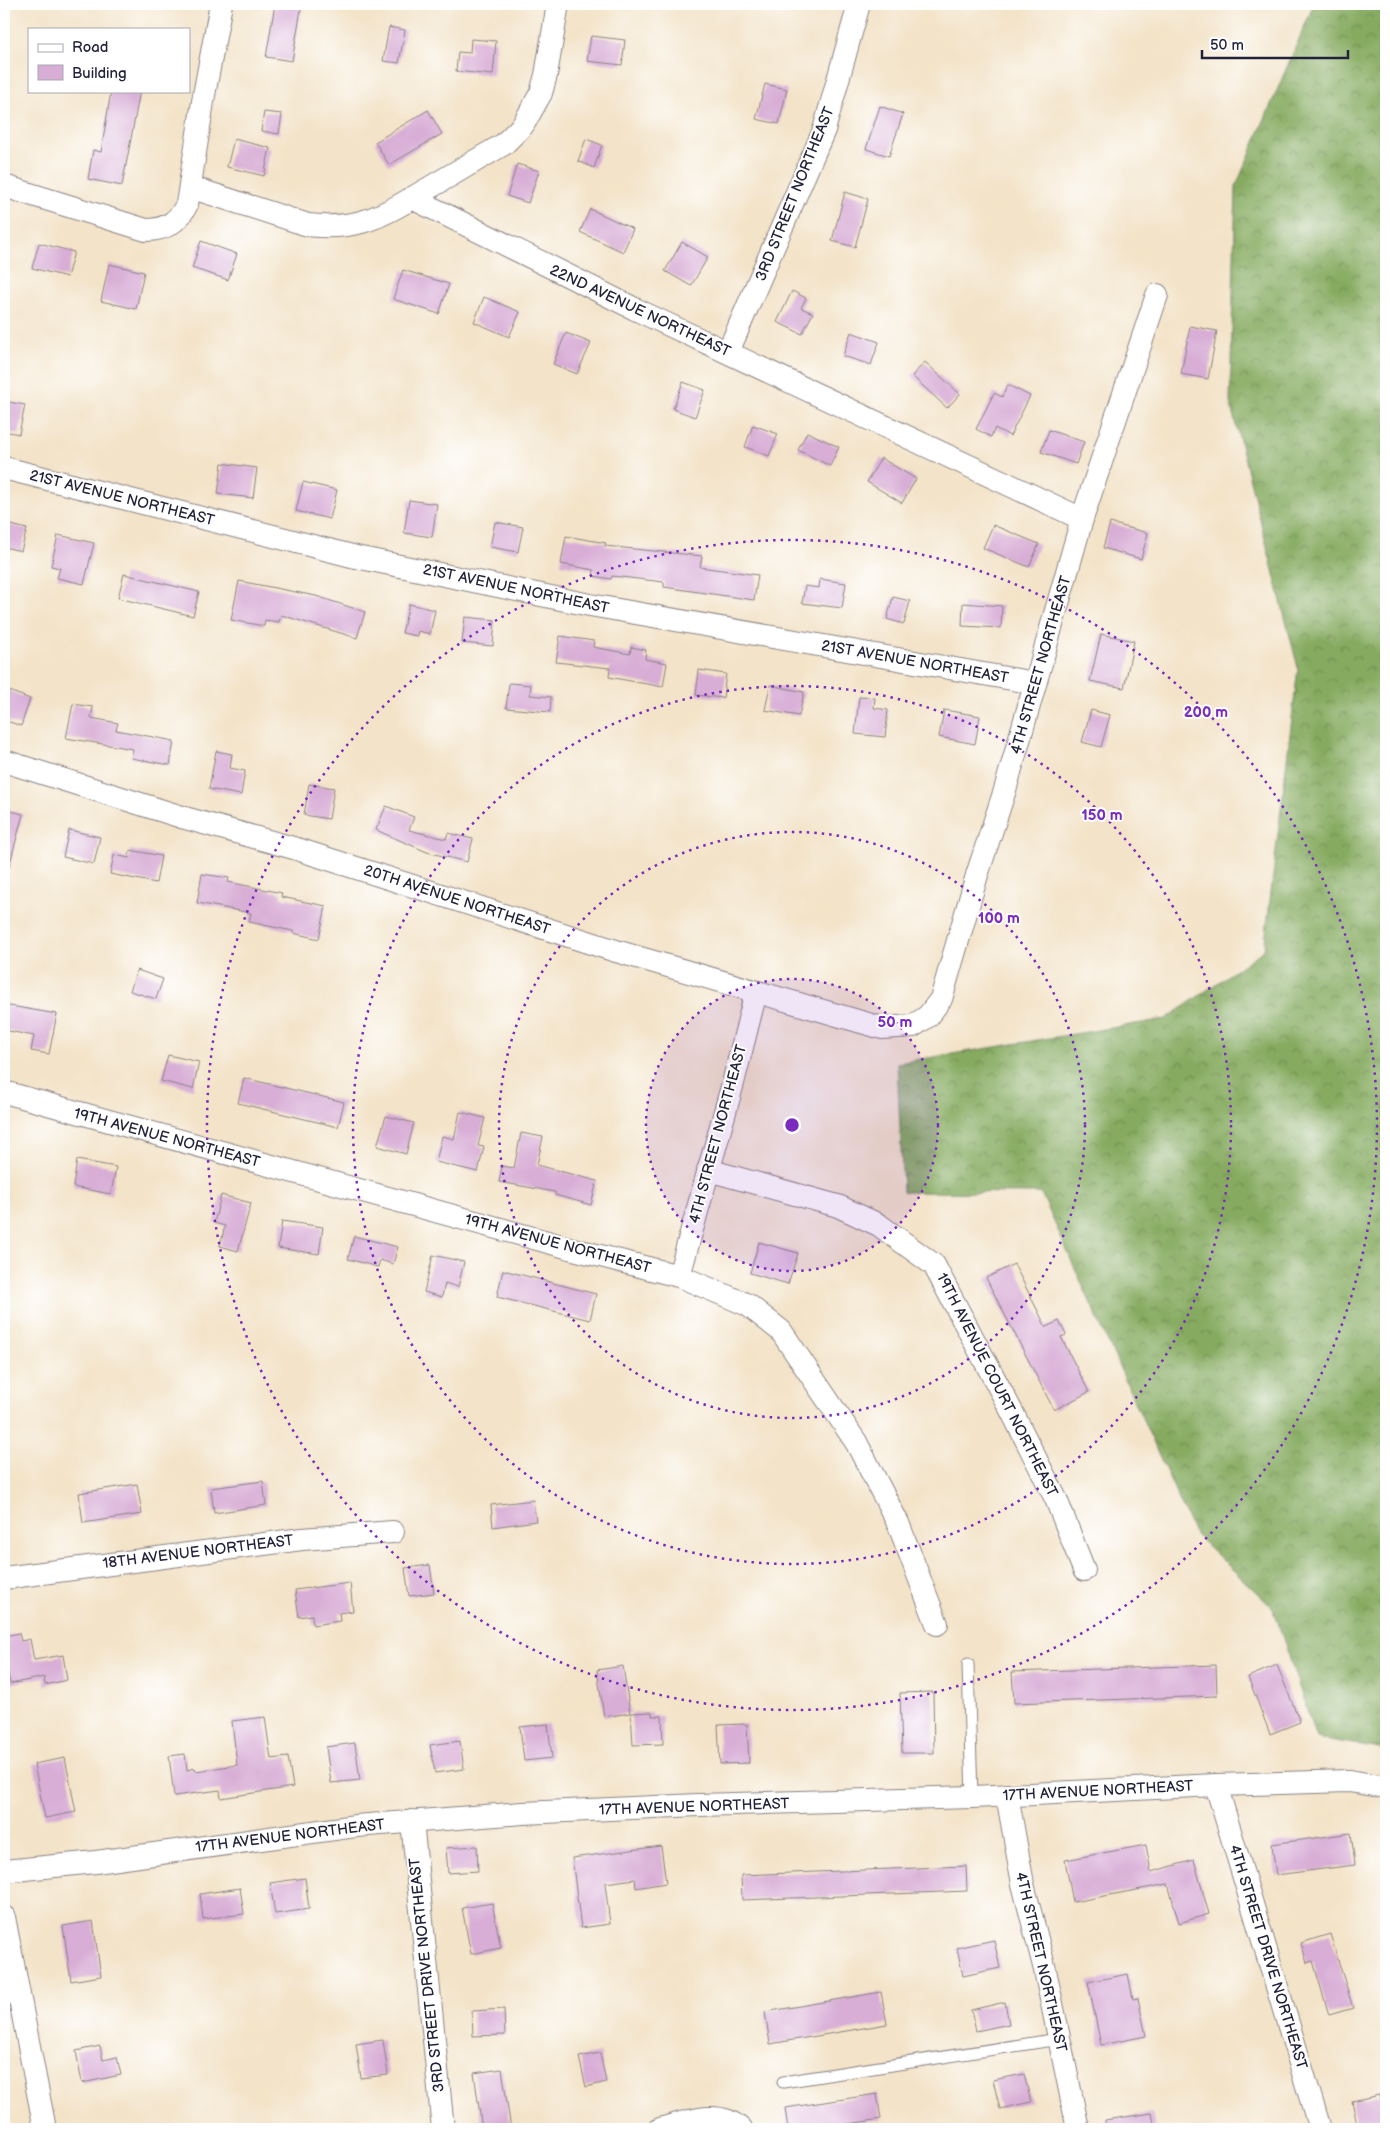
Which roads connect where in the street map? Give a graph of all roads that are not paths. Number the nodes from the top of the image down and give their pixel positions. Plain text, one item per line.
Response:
1 (221, 4) edge
2 (558, 4) edge
3 (859, 4) edge
4 (4, 186) edge
5 (190, 186) junction
6 (412, 198) junction
7 (1157, 295) dead end
8 (728, 352) junction
9 (4, 468) edge
10 (1082, 519) junction
11 (1034, 683) junction
12 (4, 761) edge
13 (756, 992) junction
14 (912, 1026) joint
15 (4, 1092) edge
16 (708, 1170) junction
17 (679, 1276) junction
18 (393, 1532) dead end
19 (1084, 1570) dead end
20 (4, 1578) edge
21 (936, 1624) dead end
22 (968, 1664) dead end
23 (1216, 1785) junction
24 (1386, 1787) edge
25 (1006, 1795) junction
26 (972, 1797) junction
27 (412, 1821) junction
28 (4, 1871) edge
29 (4, 1917) edge
30 (1058, 2038) junction
31 (783, 2082) dead end
32 (734, 2125) edge
33 (45, 2129) edge
34 (443, 2129) edge
35 (660, 2129) edge
36 (1078, 2129) edge
37 (1320, 2129) edge

1 - 5 street
2 - 6 street
3 - 8 street, 3RD STREET NORTHEAST
4 - 5 street
5 - 6 street
6 - 8 street, 22ND AVENUE NORTHEAST
7 - 10 street, 4TH STREET NORTHEAST
8 - 10 street, 22ND AVENUE NORTHEAST
9 - 11 street, 21ST AVENUE NORTHEAST
10 - 11 street, 4TH STREET NORTHEAST
11 - 14 street, 4TH STREET NORTHEAST
12 - 13 street, 20TH AVENUE NORTHEAST
13 - 14 street, 20TH AVENUE NORTHEAST
13 - 16 street, 4TH STREET NORTHEAST
15 - 17 street, 19TH AVENUE NORTHEAST
16 - 17 street, 4TH STREET NORTHEAST
16 - 19 street, 19TH AVENUE COURT NORTHEAST
17 - 21 street, 19TH AVENUE NORTHEAST
18 - 20 street, 18TH AVENUE NORTHEAST
22 - 26 lane
23 - 24 street, 17TH AVENUE NORTHEAST
23 - 25 street, 17TH AVENUE NORTHEAST
23 - 37 street, 4TH STREET DRIVE NORTHEAST
25 - 26 street, 17TH AVENUE NORTHEAST
25 - 30 street, 4TH STREET NORTHEAST
26 - 27 street, 17TH AVENUE NORTHEAST
27 - 28 street, 17TH AVENUE NORTHEAST
27 - 34 street, 3RD STREET DRIVE NORTHEAST
29 - 33 street
30 - 31 lane
30 - 36 street, 4TH STREET NORTHEAST
32 - 35 street

